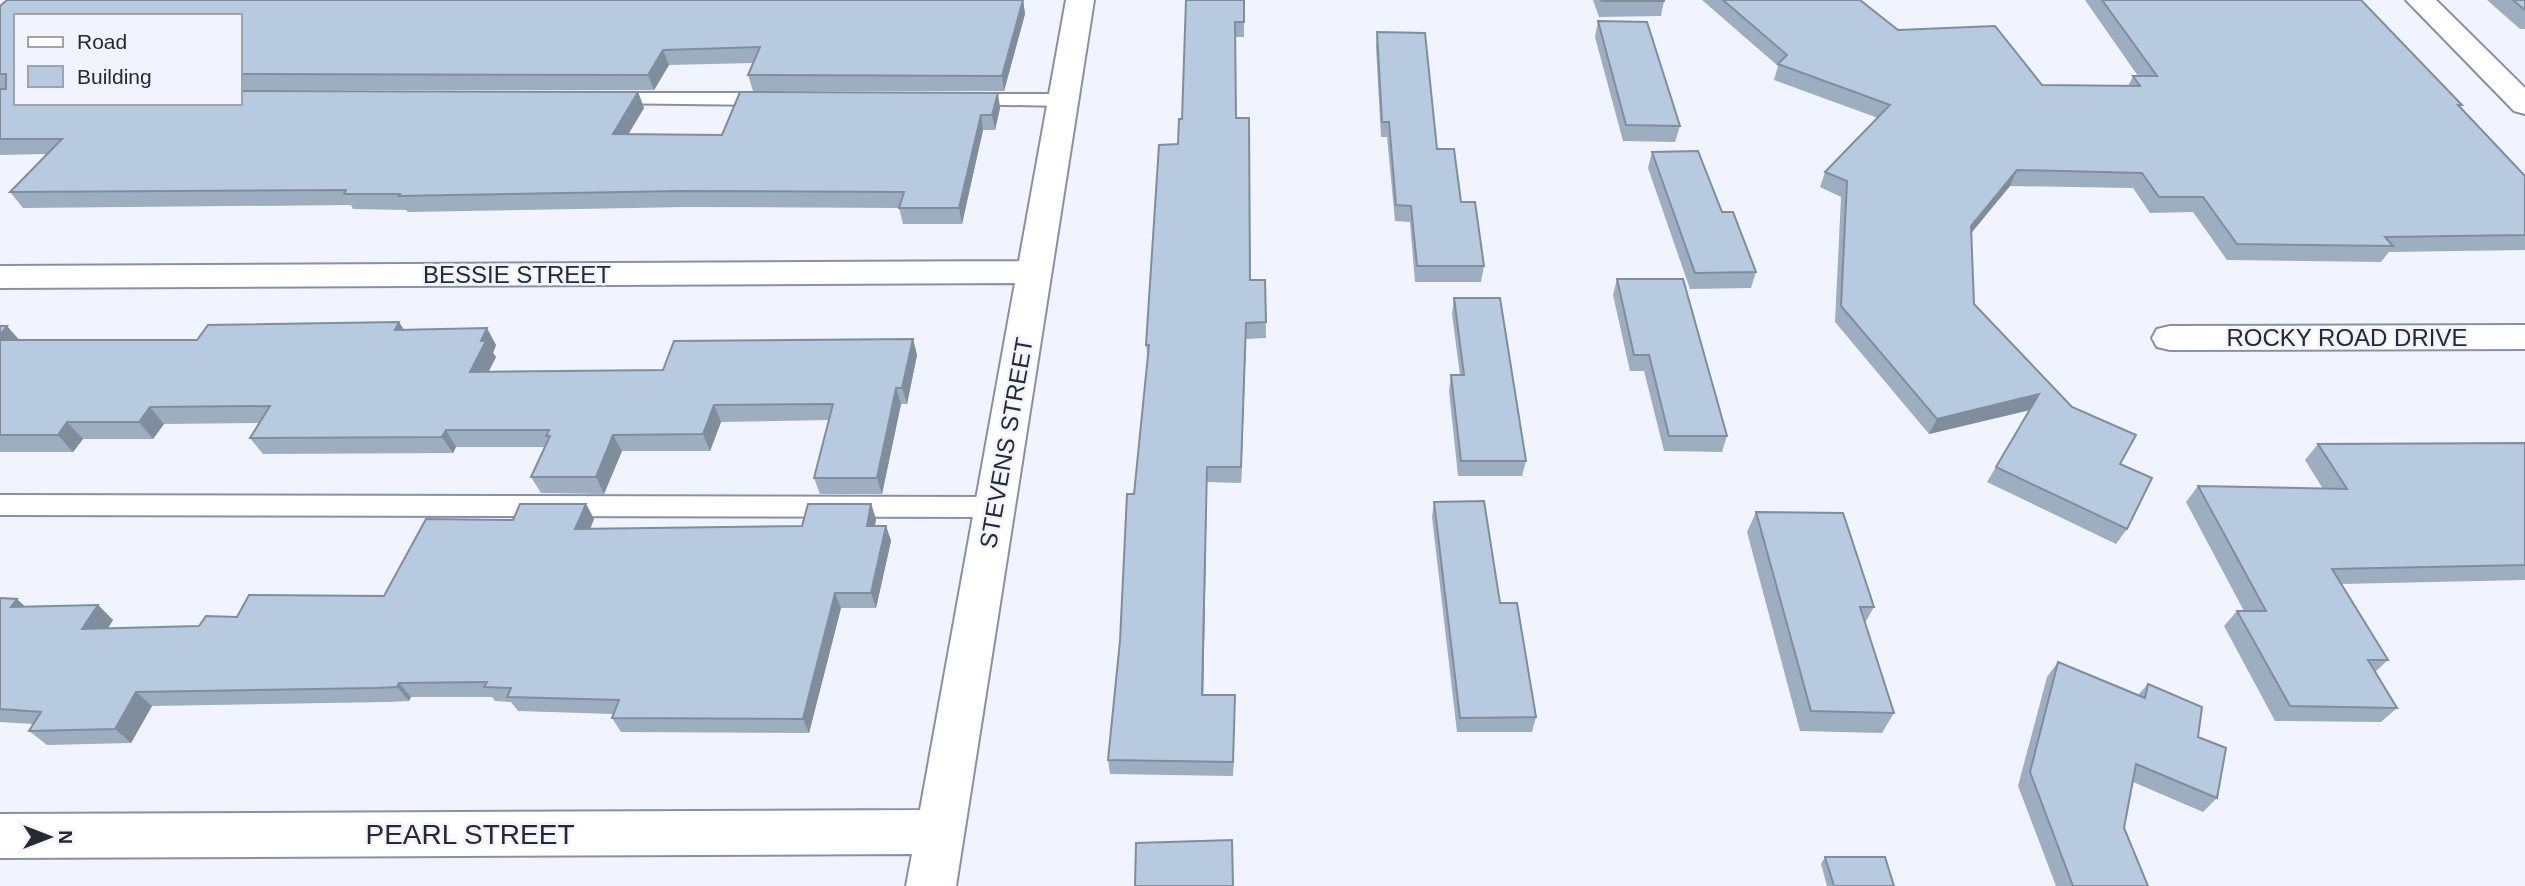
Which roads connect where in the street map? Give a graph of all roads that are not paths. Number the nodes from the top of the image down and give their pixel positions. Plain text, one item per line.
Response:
1 (1080, 0) edge
2 (2420, 0) edge
3 (589, 99) edge
4 (784, 99) edge
5 (951, 100) edge
6 (1063, 100) junction
7 (2525, 105) edge
8 (1034, 272) junction
9 (0, 277) edge
10 (2525, 337) edge
11 (2170, 338) dead end
12 (0, 505) edge
13 (995, 507) junction
14 (940, 832) junction
15 (0, 836) edge
16 (931, 886) edge

1 - 6 street, STEVENS STREET
2 - 7 street
3 - 4 lane
5 - 6 lane
6 - 8 street, STEVENS STREET
8 - 9 street, BESSIE STREET
8 - 13 street, STEVENS STREET
10 - 11 street, ROCKY ROAD DRIVE
12 - 13 lane
13 - 14 street, STEVENS STREET
14 - 15 street, PEARL STREET
14 - 16 street, STEVENS STREET

